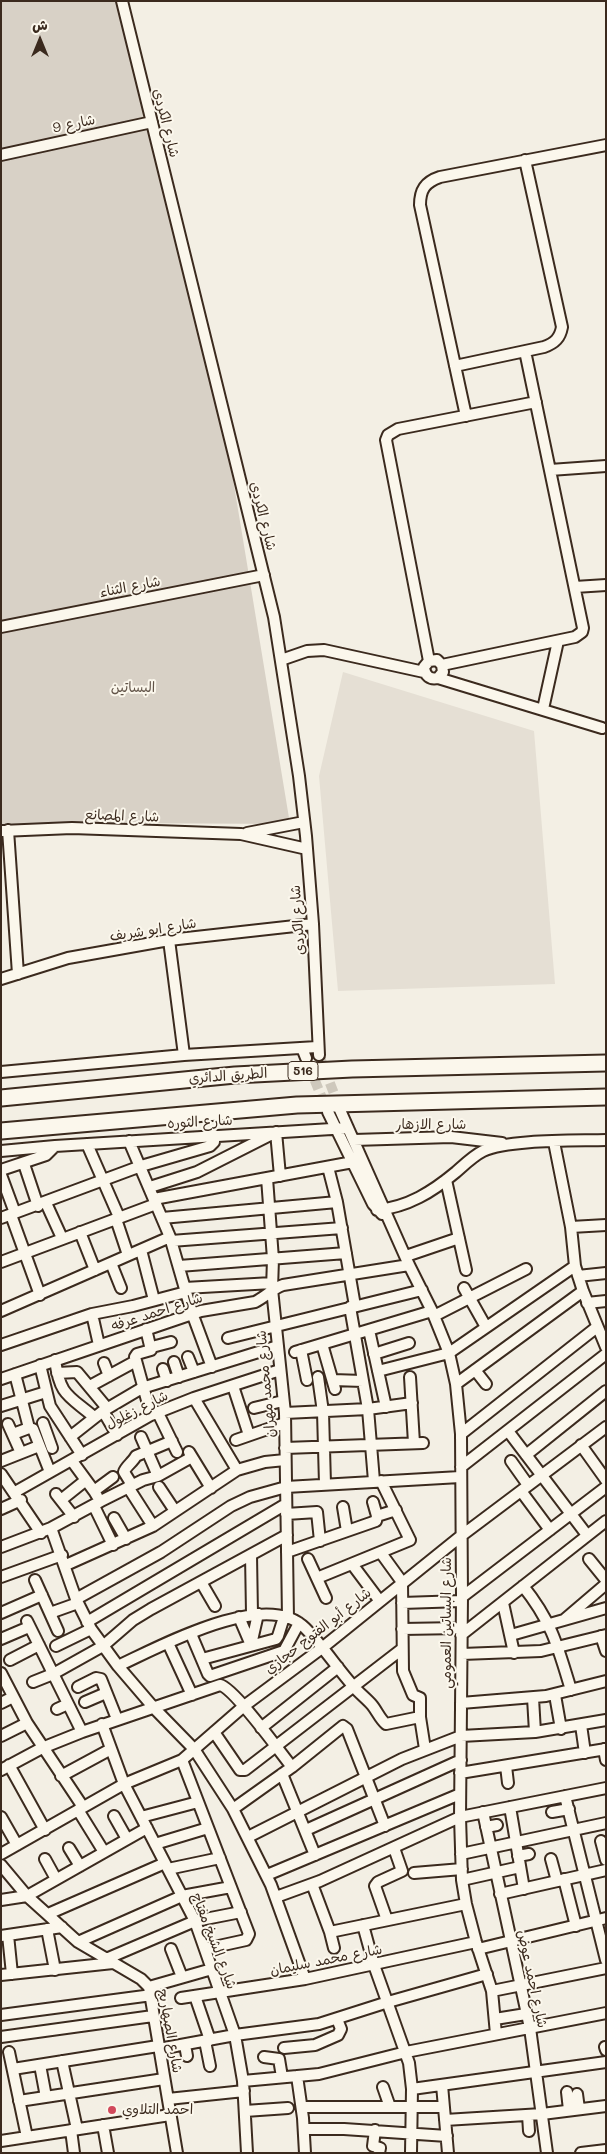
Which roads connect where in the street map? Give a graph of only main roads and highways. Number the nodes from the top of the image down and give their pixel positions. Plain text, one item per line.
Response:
1 (606, 1063) edge
2 (606, 1097) edge
3 (1, 1098) edge
4 (1, 1132) edge

1 - 3 highway, الطريق الدائري / 516
2 - 4 highway

